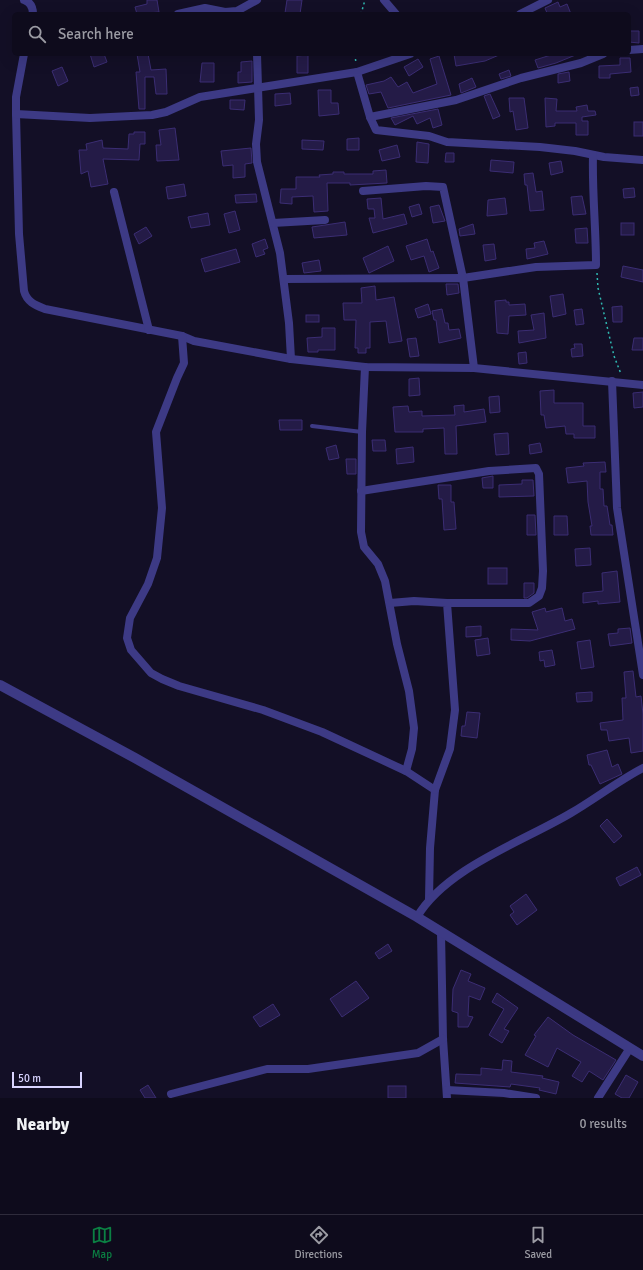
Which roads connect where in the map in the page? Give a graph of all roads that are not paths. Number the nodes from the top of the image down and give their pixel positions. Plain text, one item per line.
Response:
1 (24, 0) edge
2 (257, 0) edge
3 (384, 0) edge
4 (548, 0) edge
5 (247, 5) junction
6 (33, 12) edge
7 (187, 12) edge
8 (230, 12) edge
9 (230, 12) edge
10 (249, 12) edge
11 (394, 12) edge
12 (524, 12) edge
13 (643, 49) edge
14 (631, 50) edge
15 (24, 56) edge
16 (256, 56) edge
17 (404, 56) edge
18 (598, 56) edge
19 (357, 72) junction
20 (258, 88) junction
21 (16, 114) junction
22 (370, 117) junction
23 (592, 155) junction
24 (643, 160) edge
25 (363, 191) dead end
26 (114, 192) dead end
27 (325, 220) dead end
28 (273, 223) junction
29 (284, 278) junction
30 (463, 278) junction
31 (149, 330) junction
32 (182, 336) junction
33 (290, 359) junction
34 (365, 368) junction
35 (474, 368) junction
36 (612, 381) junction
37 (643, 385) edge
38 (312, 426) dead end
39 (362, 432) junction
40 (361, 491) junction
41 (390, 603) junction
42 (448, 603) junction
43 (643, 675) edge
44 (0, 685) edge
45 (643, 768) edge
46 (406, 771) junction
47 (435, 790) junction
48 (429, 899) junction
49 (417, 917) junction
50 (441, 932) junction
51 (443, 1039) junction
52 (630, 1048) junction
53 (643, 1056) edge
54 (171, 1094) dead end
55 (447, 1094) edge
56 (536, 1098) edge
57 (598, 1098) edge

1 - 6 street
2 - 5 street
3 - 11 street
4 - 12 street
5 - 9 street
5 - 10 street
7 - 8 street
13 - 14 street
15 - 21 street
16 - 20 street
17 - 19 street
18 - 22 street
19 - 20 street
19 - 22 street
20 - 21 street
20 - 28 street
21 - 31 street
22 - 23 street
23 - 24 street
23 - 30 street
25 - 30 street
26 - 31 street
27 - 28 street
28 - 29 street
29 - 30 street
29 - 33 street
30 - 35 street
31 - 32 street
32 - 33 street
32 - 46 street
33 - 34 street
34 - 35 street
34 - 39 street
35 - 36 street
36 - 37 street
36 - 43 street
38 - 39 lane
39 - 40 street
40 - 41 street
40 - 42 street
41 - 42 street
41 - 46 street
42 - 47 street
44 - 49 street
45 - 48 street
46 - 47 street
47 - 48 street
48 - 49 street
49 - 50 street
50 - 51 street
50 - 52 street
51 - 54 street
51 - 55 street
52 - 53 street
52 - 57 street
55 - 56 street

